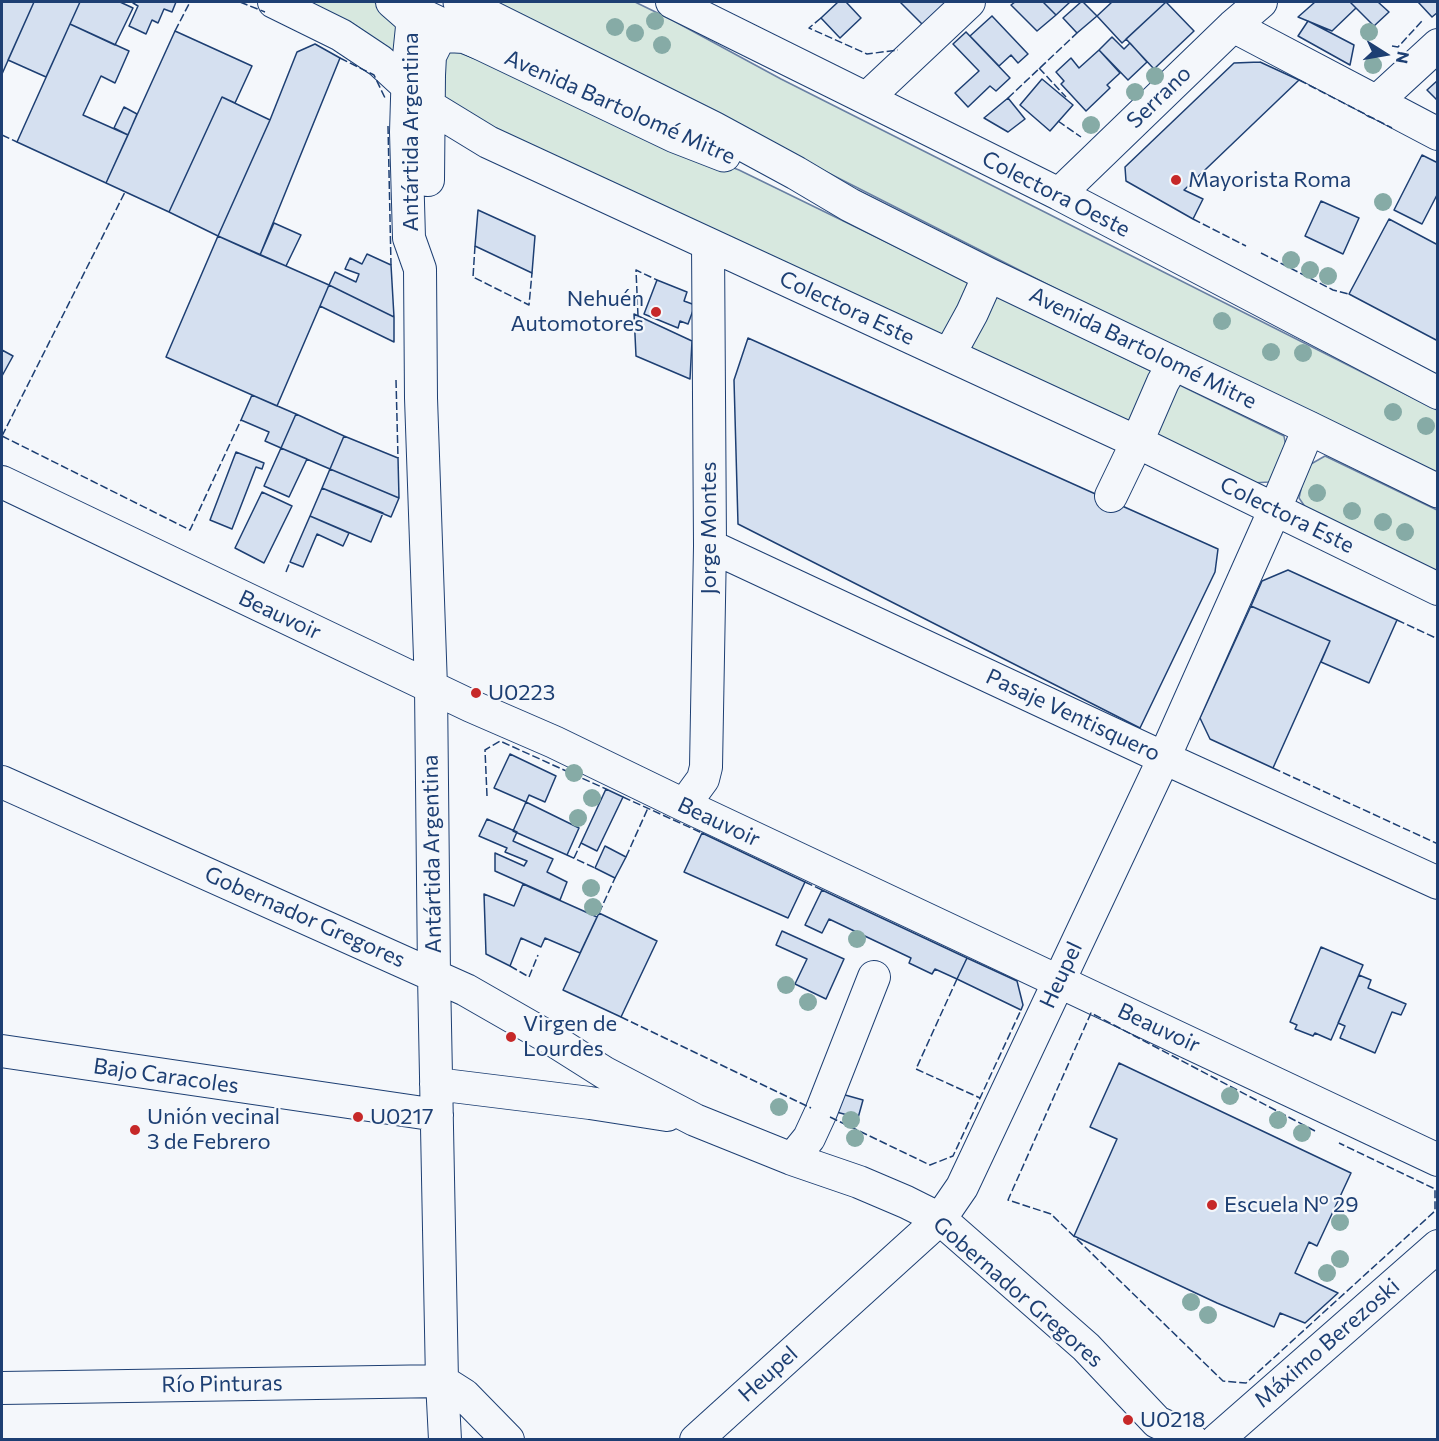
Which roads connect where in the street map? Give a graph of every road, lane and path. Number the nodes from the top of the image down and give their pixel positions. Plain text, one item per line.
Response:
1 (274, 2) edge
2 (393, 2) edge
3 (460, 2) edge
4 (475, 2) edge
5 (674, 2) edge
6 (969, 2) edge
7 (1261, 2) edge
8 (1233, 26) junction
9 (496, 35) junction
10 (1437, 45) edge
11 (418, 96) junction
12 (867, 98) junction
13 (1376, 102) junction
14 (1437, 134) edge
15 (1059, 194) junction
16 (708, 244) junction
17 (989, 274) junction
18 (949, 355) junction
19 (1174, 363) junction
20 (1437, 393) edge
21 (1309, 428) junction
22 (1137, 442) junction
23 (2, 483) edge
24 (1437, 491) edge
25 (1111, 496) dead end
26 (1275, 509) junction
27 (710, 546) junction
28 (1437, 589) edge
29 (431, 687) junction
30 (1164, 758) junction
31 (2, 782) edge
32 (684, 805) junction
33 (1437, 883) edge
34 (434, 975) junction
35 (874, 977) dead end
36 (1058, 980) junction
37 (2, 1051) edge
38 (436, 1084) junction
39 (437, 1115) junction
40 (695, 1120) junction
41 (792, 1160) junction
42 (1437, 1160) edge
43 (940, 1219) junction
44 (1437, 1246) edge
45 (442, 1381) junction
46 (2, 1388) edge
47 (1159, 1431) edge
48 (445, 1440) edge
49 (508, 1440) edge
50 (696, 1440) edge
51 (1192, 1440) edge
52 (1217, 1440) edge

1 - 11 street, Colectora Este
2 - 9 main road, Avenida Bartolomé Mitre
2 - 11 street, Antártida Argentina
3 - 9 main road, Avenida Bartolomé Mitre
4 - 9 street
5 - 12 street, Colectora Oeste
6 - 12 street
7 - 8 street, Serrano
8 - 13 street
8 - 15 street, Serrano
9 - 11 street, Antártida Argentina
9 - 17 main road, Avenida Bartolomé Mitre
10 - 13 street
11 - 16 street, Colectora Este
11 - 29 street, Antártida Argentina
12 - 15 street, Colectora Oeste
13 - 14 street
15 - 20 street, Colectora Oeste
16 - 18 street, Colectora Este
16 - 27 street, Jorge Montes
17 - 18 street
17 - 19 main road, Avenida Bartolomé Mitre
18 - 22 street, Colectora Este
19 - 21 main road, Avenida Bartolomé Mitre
19 - 22 street
21 - 24 main road, Avenida Bartolomé Mitre
21 - 26 street, Heupel
22 - 25 street
22 - 26 street, Colectora Este
23 - 29 street, Beauvoir
26 - 28 street, Colectora Este
26 - 30 street, Heupel
27 - 30 street, Pasaje Ventisquero
27 - 32 street, Jorge Montes
29 - 32 street, Beauvoir
29 - 34 street, Antártida Argentina
30 - 33 street, Pasaje Ventisquero
30 - 36 street, Heupel
31 - 34 street, Gobernador Gregores
32 - 36 street, Beauvoir
34 - 38 street, Antártida Argentina
34 - 40 street, Gobernador Gregores
35 - 41 street
36 - 42 street, Beauvoir
36 - 43 street, Heupel
37 - 39 street, Bajo Caracoles
38 - 39 street, Antártida Argentina
38 - 40 street, Gobernador Gregores
39 - 45 street, Antártida Argentina
40 - 41 street, Gobernador Gregores
41 - 43 street, Gobernador Gregores
43 - 47 street, Gobernador Gregores
43 - 50 street, Heupel
44 - 52 street, Máximo Berezoski
45 - 46 street, Río Pinturas
45 - 48 street, Antártida Argentina
45 - 49 street
47 - 51 street, Gobernador Gregores

